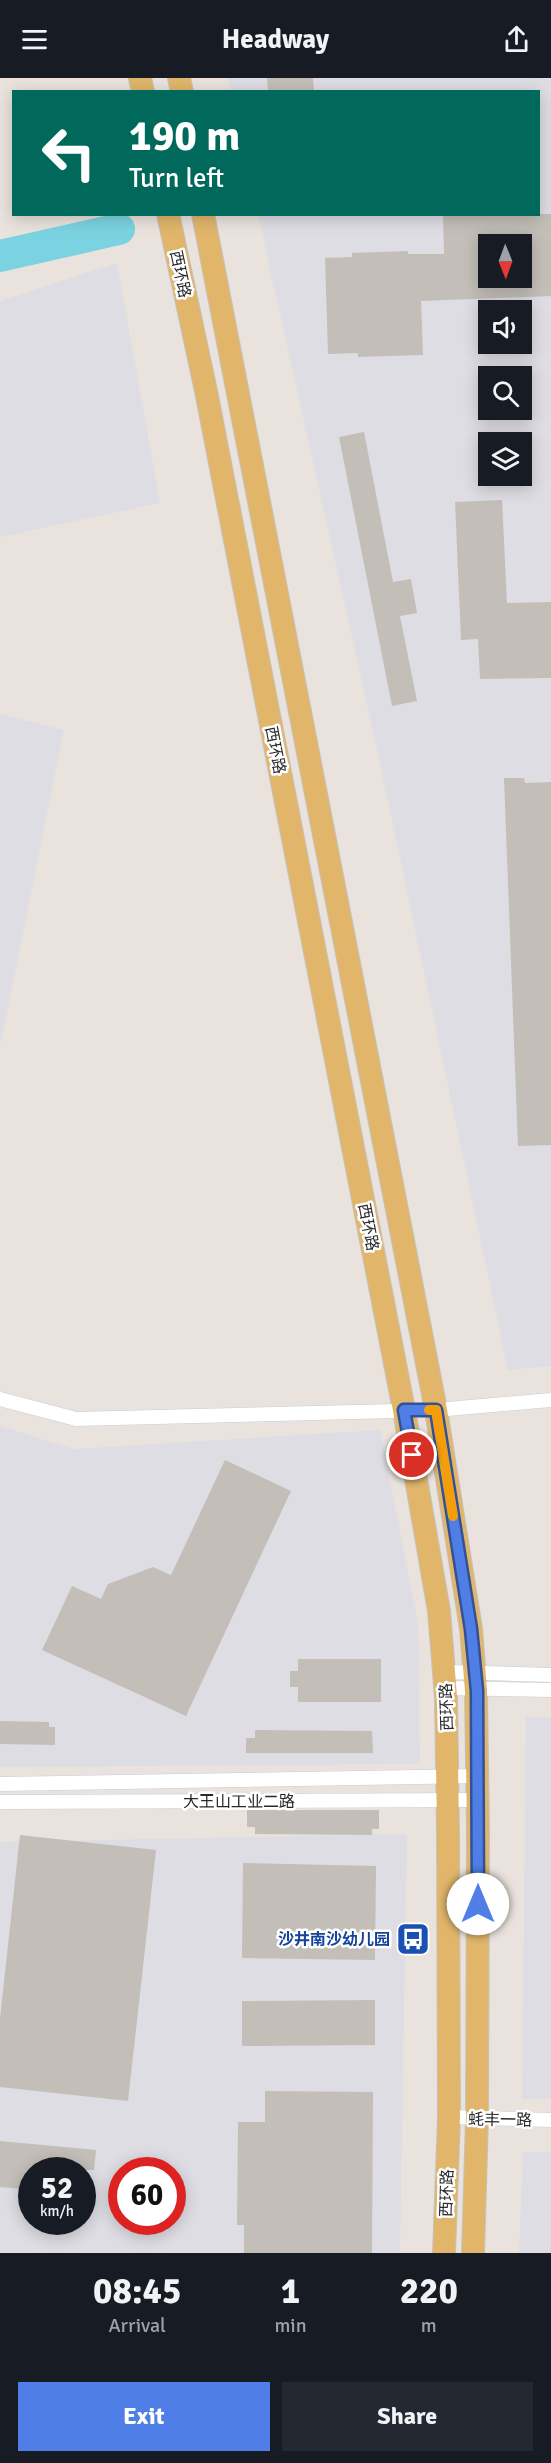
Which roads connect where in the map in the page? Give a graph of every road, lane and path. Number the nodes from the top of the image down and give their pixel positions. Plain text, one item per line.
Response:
1 (168, 216) edge
2 (203, 216) edge
3 (0, 1399) edge
4 (551, 1400) edge
5 (404, 1410) junction
6 (436, 1410) junction
7 (551, 1675) edge
8 (445, 1680) junction
9 (475, 1681) junction
10 (551, 1690) edge
11 (477, 1776) junction
12 (448, 1777) junction
13 (0, 1784) edge
14 (448, 1800) junction
15 (478, 1800) junction
16 (0, 1802) edge
17 (449, 2117) junction
18 (477, 2118) junction
19 (551, 2120) edge
20 (444, 2253) edge
21 (473, 2253) edge

1 - 5 main road, 西环路
2 - 6 main road, 西环路
3 - 5 street
4 - 6 street
5 - 6 street
5 - 8 main road, 西环路
6 - 9 main road, 西环路
7 - 9 street
8 - 9 street
8 - 12 main road, 西环路
9 - 10 street
9 - 11 main road, 西环路
11 - 12 street, 大王山工业二路
11 - 15 main road, 西环路
12 - 13 street, 大王山工业二路
12 - 14 main road, 西环路
14 - 15 street, 大王山工业二路
14 - 16 street, 大王山工业二路
14 - 17 main road, 西环路
15 - 18 main road, 西环路
17 - 18 street, 蚝丰一路
17 - 20 main road, 西环路
18 - 19 street, 蚝丰一路
18 - 21 main road, 西环路

